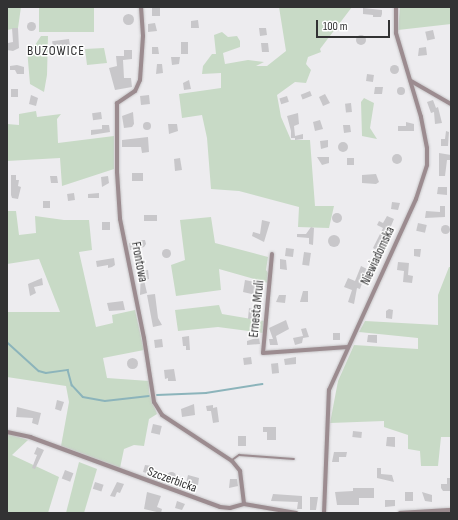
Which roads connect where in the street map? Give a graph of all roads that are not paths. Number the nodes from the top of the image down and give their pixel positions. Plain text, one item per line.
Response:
1 (141, 7) edge
2 (396, 7) edge
3 (410, 81) junction
4 (451, 104) edge
5 (272, 254) dead end
6 (348, 347) junction
7 (7, 432) edge
8 (294, 459) dead end
9 (231, 461) junction
10 (244, 504) junction
11 (451, 510) edge
12 (296, 513) edge
13 (324, 513) edge
14 (400, 513) edge

1 - 9 street, Frontowa
2 - 3 street, Niewiadomska
3 - 4 street
3 - 6 street, Niewiadomska
5 - 6 street, Ernesta Mruli
6 - 13 street, Niewiadomska
7 - 10 street, Szczerbicka
8 - 9 lane
9 - 10 street, Frontowa
10 - 12 street, Szczerbicka
11 - 14 street

